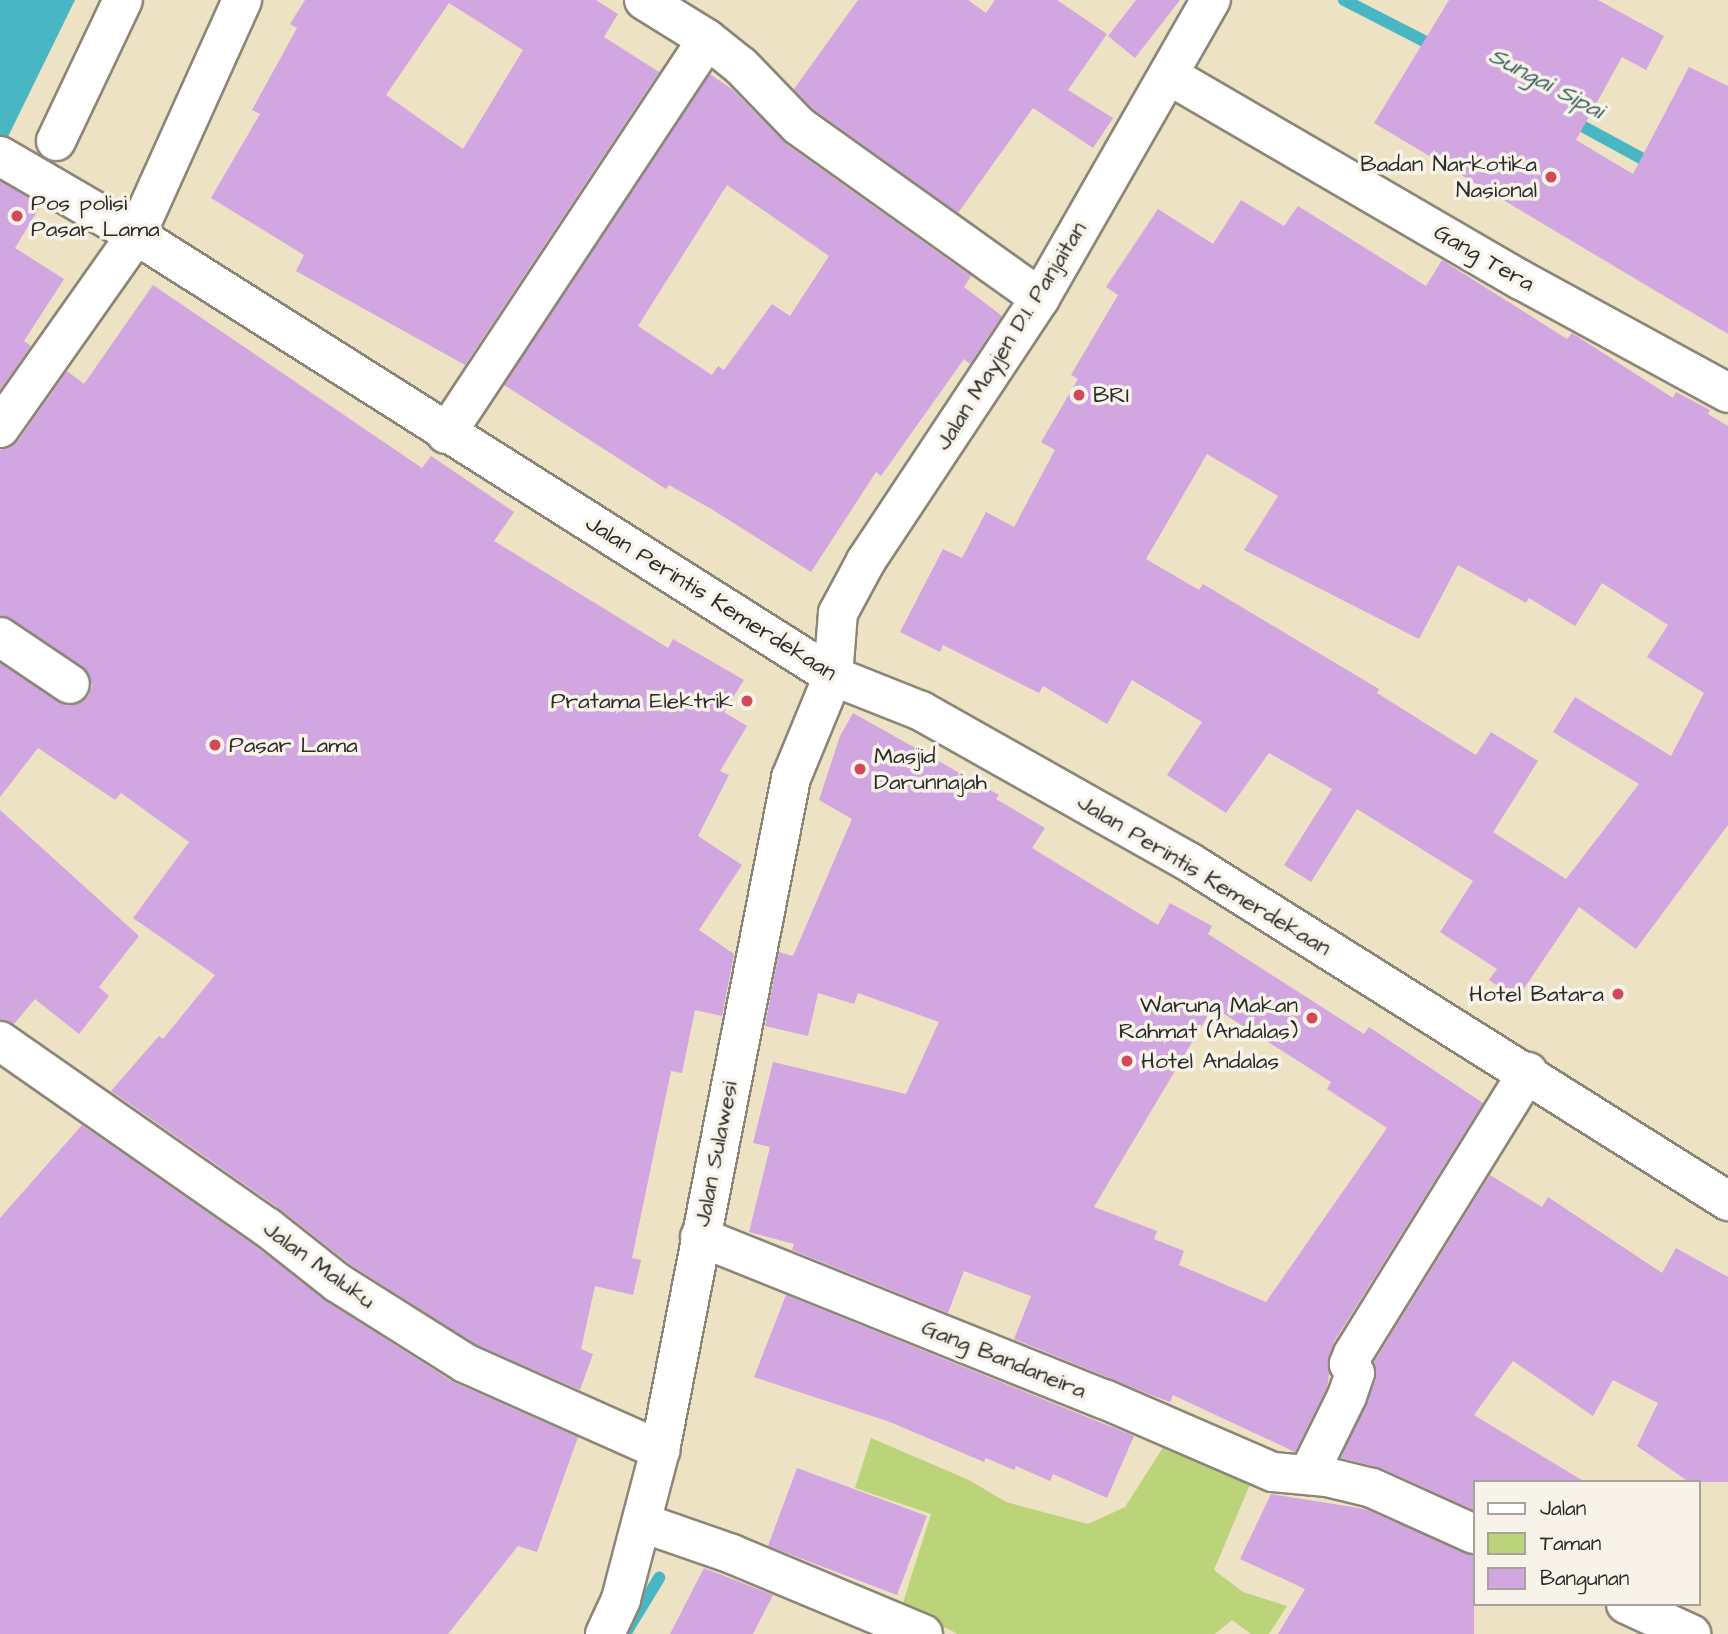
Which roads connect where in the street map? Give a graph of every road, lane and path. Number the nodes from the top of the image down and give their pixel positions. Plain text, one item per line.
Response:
1 (123, 0) edge
2 (242, 0) edge
3 (644, 0) edge
4 (1211, 0) edge
5 (708, 38) junction
6 (1170, 76) junction
7 (56, 141) dead end
8 (0, 156) edge
9 (136, 235) junction
10 (1040, 298) junction
11 (1728, 393) edge
12 (0, 428) edge
13 (446, 434) junction
14 (0, 638) edge
15 (833, 676) junction
16 (70, 684) dead end
17 (0, 1041) edge
18 (1528, 1072) junction
19 (1728, 1201) edge
20 (700, 1237) junction
21 (660, 1450) junction
22 (1308, 1475) junction
23 (643, 1524) junction
24 (1472, 1533) edge
25 (1630, 1606) edge
26 (605, 1634) edge
27 (923, 1634) edge
28 (1691, 1634) edge

1 - 7 street
2 - 9 street
3 - 5 street
4 - 6 street, Jalan Mayjen D.I. Panjaitan
5 - 10 street
5 - 13 street
6 - 10 street, Jalan Mayjen D.I. Panjaitan
6 - 11 street, Gang Tera
8 - 9 street, Jalan Perintis Kemerdekaan
9 - 12 street
9 - 13 street, Jalan Perintis Kemerdekaan
10 - 15 street, Jalan Mayjen D.I. Panjaitan
13 - 15 street, Jalan Perintis Kemerdekaan
14 - 16 street
15 - 18 street, Jalan Perintis Kemerdekaan
15 - 20 street, Jalan Sulawesi
17 - 21 street, Jalan Maluku
18 - 19 street, Jalan Perintis Kemerdekaan
18 - 22 street
20 - 21 street, Jalan Sulawesi
20 - 22 street, Gang Bandaneira
21 - 23 street, Jalan Sulawesi
22 - 24 street, Gang Bandaneira
23 - 26 street, Jalan Sulawesi
23 - 27 street
25 - 28 street

